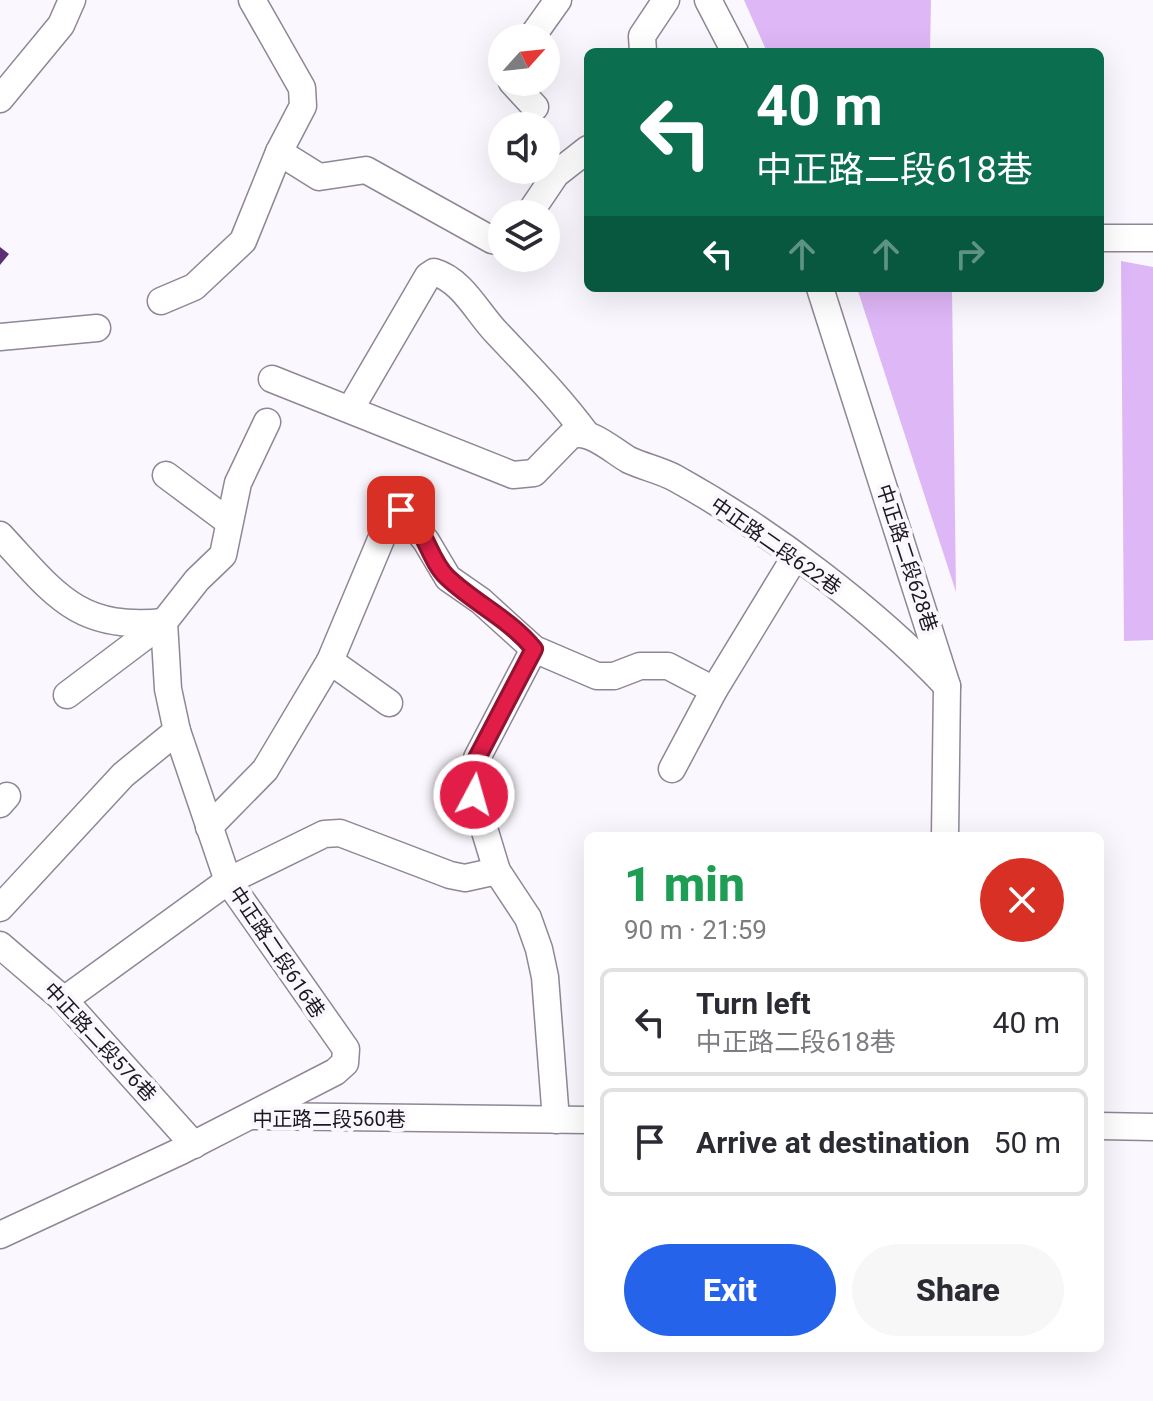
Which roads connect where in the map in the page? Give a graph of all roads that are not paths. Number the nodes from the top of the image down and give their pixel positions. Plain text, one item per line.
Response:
1 (72, 0) edge
2 (252, 0) edge
3 (558, 0) edge
4 (666, 0) edge
5 (708, 0) edge
6 (541, 24) edge
7 (643, 48) edge
8 (733, 48) edge
9 (525, 96) edge
10 (0, 99) edge
11 (535, 107) dead end
12 (279, 152) junction
13 (584, 152) edge
14 (538, 200) edge
15 (488, 238) edge
16 (1104, 238) edge
17 (1153, 238) edge
18 (821, 292) edge
19 (161, 301) dead end
20 (97, 328) dead end
21 (0, 337) edge
22 (272, 379) dead end
23 (351, 408) junction
24 (267, 422) dead end
25 (587, 435) junction
26 (166, 475) dead end
27 (229, 522) junction
28 (0, 535) edge
29 (795, 557) junction
30 (164, 622) junction
31 (534, 649) junction
32 (330, 661) junction
33 (947, 686) junction
34 (714, 690) junction
35 (67, 695) dead end
36 (389, 703) dead end
37 (177, 731) junction
38 (672, 769) dead end
39 (209, 827) junction
40 (945, 832) edge
41 (497, 871) junction
42 (228, 881) junction
43 (0, 908) edge
44 (0, 945) edge
45 (64, 1000) junction
46 (249, 1116) junction
47 (556, 1120) junction
48 (584, 1120) edge
49 (1104, 1126) edge
50 (1153, 1127) edge
51 (194, 1145) junction
52 (0, 1235) edge

1 - 10 street
2 - 12 street
3 - 6 street
4 - 7 street
5 - 8 street
9 - 11 street
12 - 15 street
12 - 19 street
13 - 14 street
16 - 17 street
18 - 33 street, 中正路二段628巷
20 - 21 street
22 - 23 street
23 - 25 street
23 - 25 street, 中正路二段622巷
24 - 27 street
25 - 29 street, 中正路二段622巷
26 - 27 street
27 - 30 street
28 - 30 street
29 - 33 street, 中正路二段622巷
29 - 34 street
30 - 35 street
30 - 37 street, 中正路二段616巷
31 - 32 street
31 - 34 street
31 - 41 street
32 - 36 street
32 - 39 street
33 - 40 street, 中正路二段628巷
34 - 38 street
37 - 39 street, 中正路二段616巷
37 - 43 street
39 - 42 street, 中正路二段616巷
41 - 42 street
41 - 47 street
42 - 45 street
42 - 46 street, 中正路二段616巷
44 - 45 street, 中正路二段576巷
45 - 51 street, 中正路二段576巷
46 - 47 street, 中正路二段560巷
46 - 51 street, 中正路二段560巷
47 - 48 street, 中正路二段560巷
49 - 50 street
51 - 52 street, 中正路二段560巷

